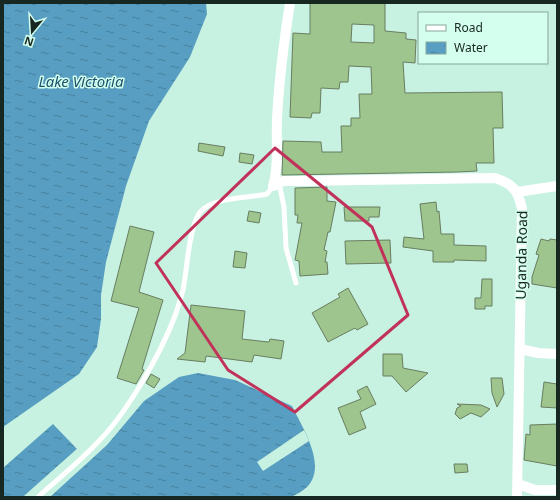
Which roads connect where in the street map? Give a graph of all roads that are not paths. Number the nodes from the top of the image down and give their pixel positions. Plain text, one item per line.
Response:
1 (290, 3) edge
2 (276, 184) junction
3 (557, 186) edge
4 (517, 192) junction
5 (296, 283) dead end
6 (520, 349) junction
7 (557, 354) edge
8 (518, 484) junction
9 (557, 490) edge
10 (38, 497) edge
11 (517, 497) edge

1 - 2 street
2 - 4 street, Uganda Road
2 - 5 lane
2 - 10 lane
3 - 4 street
4 - 6 street, Uganda Road
6 - 7 street
6 - 8 street, Uganda Road
8 - 9 street
8 - 11 street, Uganda Road

